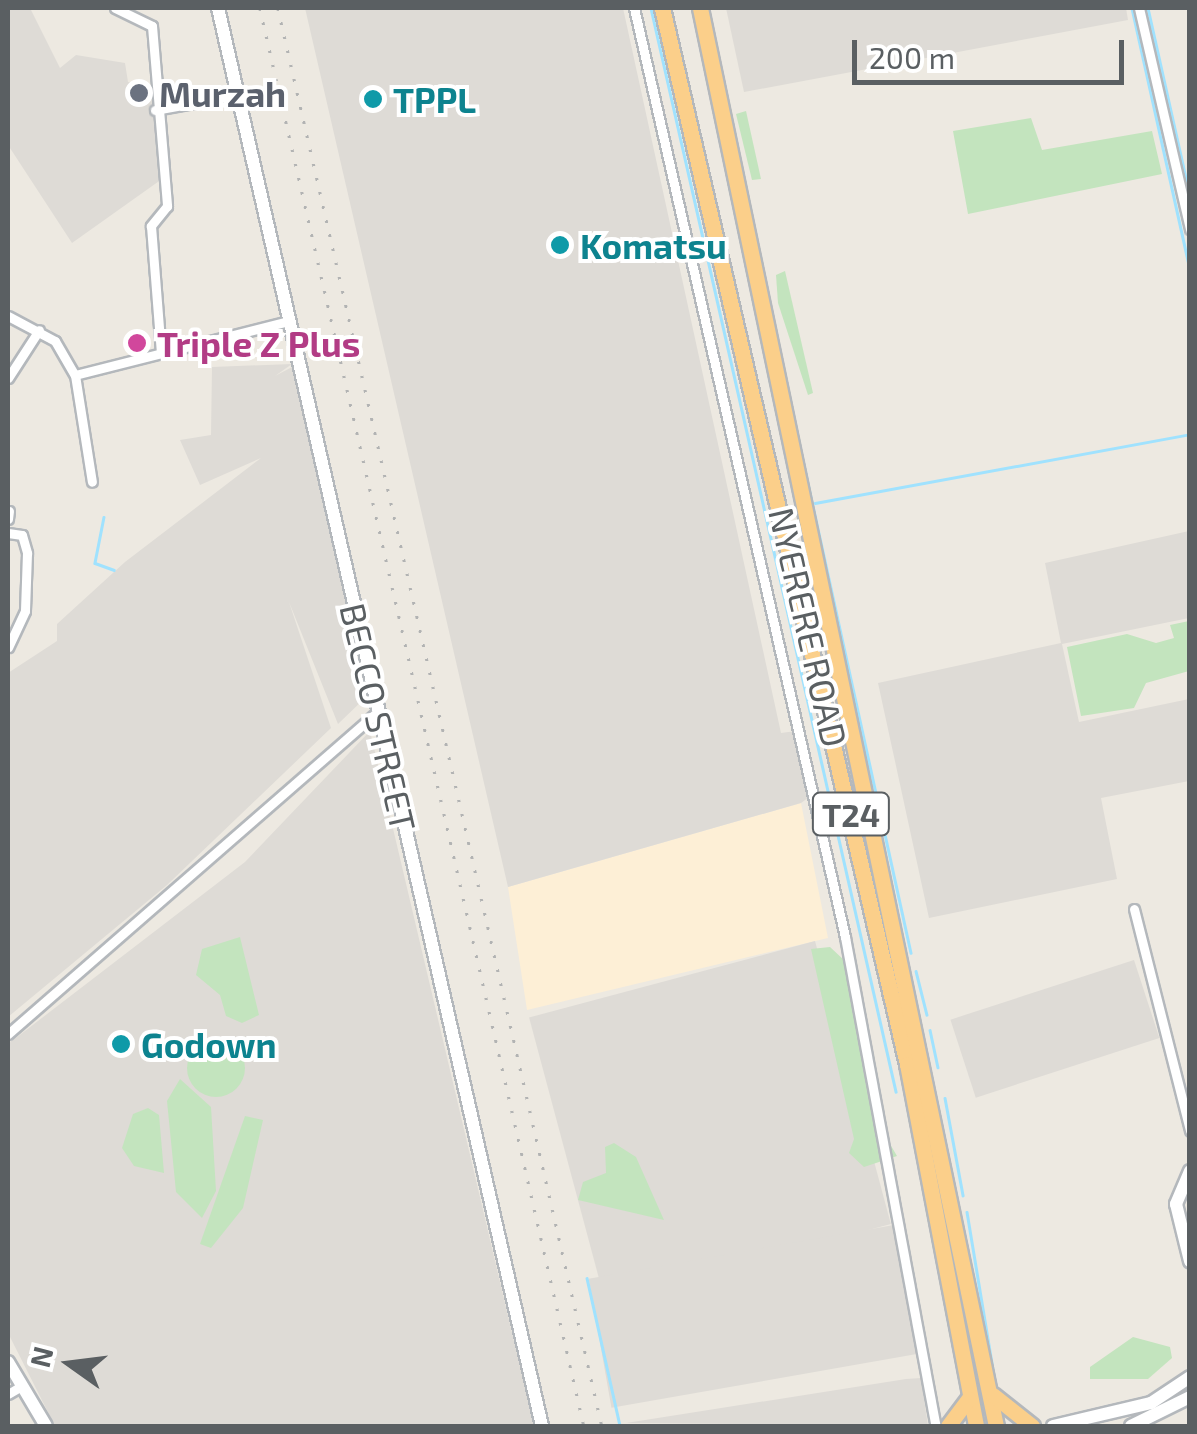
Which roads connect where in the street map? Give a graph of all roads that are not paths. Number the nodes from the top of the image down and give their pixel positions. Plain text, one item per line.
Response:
1 (114, 8) edge
2 (218, 8) edge
3 (634, 8) edge
4 (662, 8) edge
5 (700, 8) edge
6 (1139, 8) edge
7 (232, 96) junction
8 (155, 110) junction
9 (1190, 229) edge
10 (8, 316) edge
11 (289, 321) junction
12 (39, 330) junction
13 (160, 354) junction
14 (75, 375) junction
15 (8, 378) edge
16 (92, 482) dead end
17 (8, 533) edge
18 (8, 647) edge
19 (378, 712) junction
20 (1134, 908) dead end
21 (8, 1034) edge
22 (1190, 1131) edge
23 (1190, 1170) edge
24 (1190, 1261) edge
25 (8, 1362) edge
26 (1190, 1377) edge
27 (988, 1382) junction
28 (13, 1391) edge
29 (970, 1392) junction
30 (1190, 1396) edge
31 (46, 1426) edge
32 (542, 1426) edge
33 (936, 1426) edge
34 (948, 1426) edge
35 (976, 1426) edge
36 (996, 1426) edge
37 (1032, 1426) edge
38 (1053, 1426) edge
39 (1131, 1426) edge

1 - 8 street
2 - 7 street, BECCO STREET
3 - 33 street
4 - 29 highway, NYERERE ROAD / T24
5 - 27 highway, NYERERE ROAD / T24
6 - 9 street
7 - 8 street
7 - 11 street, BECCO STREET
8 - 13 street
10 - 12 street
11 - 13 street
11 - 19 street, BECCO STREET
12 - 14 street
12 - 15 street
13 - 14 street
14 - 16 street
17 - 18 street
19 - 21 street
19 - 32 street, BECCO STREET
20 - 22 street
23 - 24 street
25 - 28 street
26 - 38 street
27 - 36 highway, NYERERE ROAD / T24
27 - 37 highway
28 - 31 street
29 - 34 highway
29 - 35 highway, NYERERE ROAD / T24
30 - 39 street

